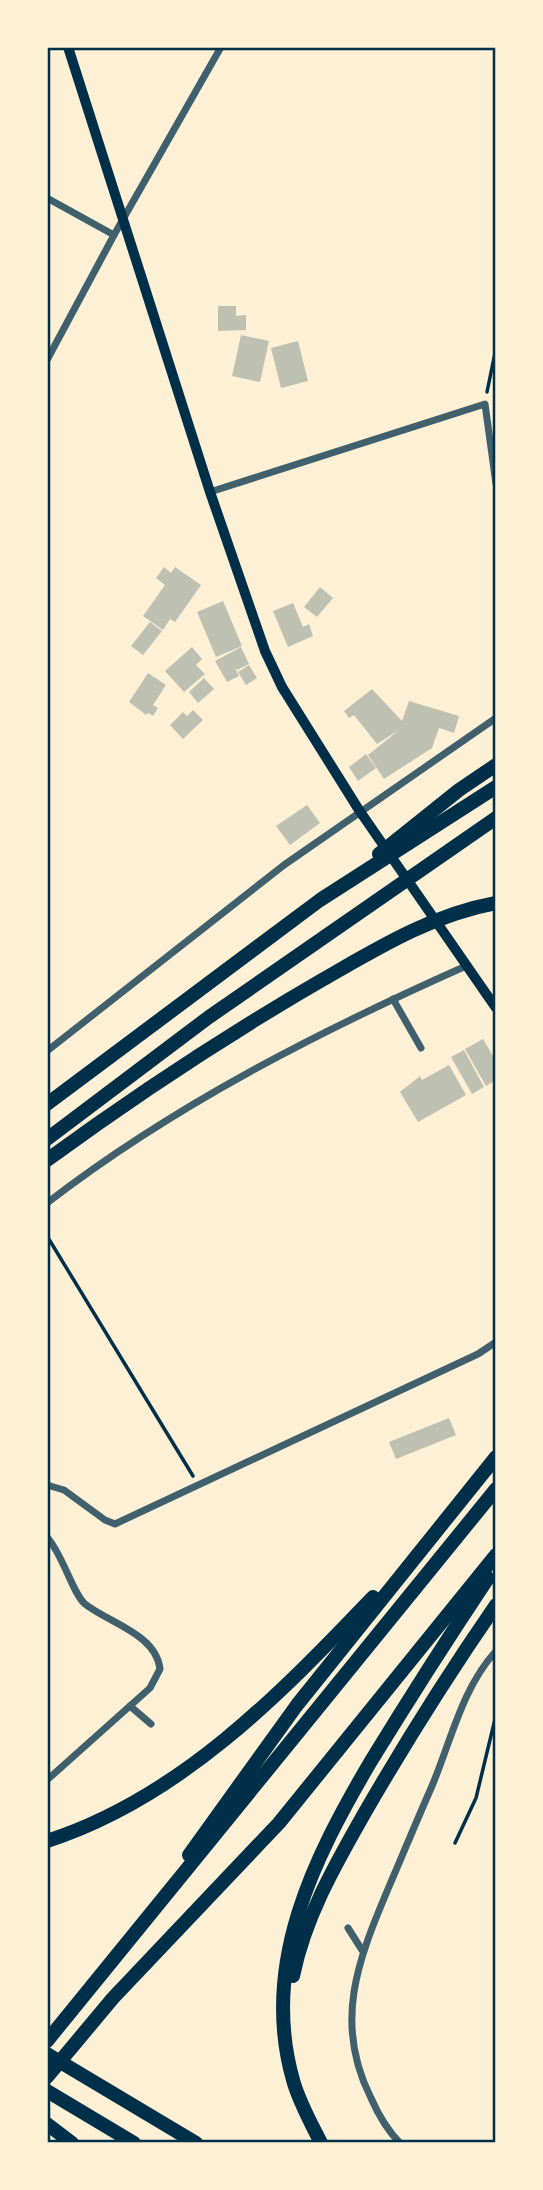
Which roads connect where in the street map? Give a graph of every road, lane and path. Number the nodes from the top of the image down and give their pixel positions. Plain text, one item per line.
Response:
1 (68, 47) edge
2 (221, 47) edge
3 (47, 198) edge
4 (124, 219) junction
5 (114, 235) junction
6 (496, 348) edge
7 (47, 360) edge
8 (485, 404) junction
9 (496, 484) edge
10 (210, 492) junction
11 (496, 718) edge
12 (496, 765) edge
13 (496, 788) edge
14 (359, 810) junction
15 (496, 818) edge
16 (320, 900) junction
17 (496, 903) edge
18 (466, 966) junction
19 (393, 999) junction
20 (496, 1008) edge
21 (421, 1048) dead end
22 (47, 1051) edge
23 (47, 1104) edge
24 (47, 1139) edge
25 (47, 1160) edge
26 (47, 1203) edge
27 (47, 1236) edge
28 (496, 1342) edge
29 (496, 1457) edge
30 (47, 1485) edge
31 (198, 1485) junction
32 (496, 1489) edge
33 (438, 1528) junction
34 (47, 1537) edge
35 (496, 1555) edge
36 (496, 1567) edge
37 (496, 1605) edge
38 (496, 1651) edge
39 (130, 1706) junction
40 (496, 1715) edge
41 (151, 1724) dead end
42 (47, 1780) edge
43 (47, 1841) edge
44 (455, 1843) dead end
45 (348, 1928) dead end
46 (362, 1950) junction
47 (92, 1986) junction
48 (47, 2041) edge
49 (47, 2054) edge
50 (47, 2077) edge
51 (293, 2081) junction
52 (47, 2091) edge
53 (47, 2124) edge
54 (72, 2143) edge
55 (134, 2143) edge
56 (196, 2143) edge
57 (321, 2143) edge
58 (400, 2143) edge

1 - 4 main road
2 - 4 street
3 - 5 street
4 - 5 street
4 - 10 main road
5 - 7 street
6 - 8 path
8 - 9 street
8 - 10 street
10 - 14 main road
11 - 14 street
12 - 16 highway
13 - 16 highway
14 - 18 main road
14 - 22 street
15 - 24 highway
16 - 23 highway
17 - 25 highway
18 - 19 street
18 - 20 main road
19 - 21 street
19 - 26 street
27 - 31 path
28 - 31 street
29 - 33 highway
30 - 31 street
32 - 47 highway
33 - 43 highway
33 - 47 highway
34 - 39 street
35 - 50 highway
36 - 51 highway
37 - 51 highway
38 - 46 street
39 - 41 street
39 - 42 street
40 - 44 path
45 - 46 street
46 - 58 street
47 - 48 highway
49 - 56 highway
51 - 57 highway
52 - 55 highway
53 - 54 highway

